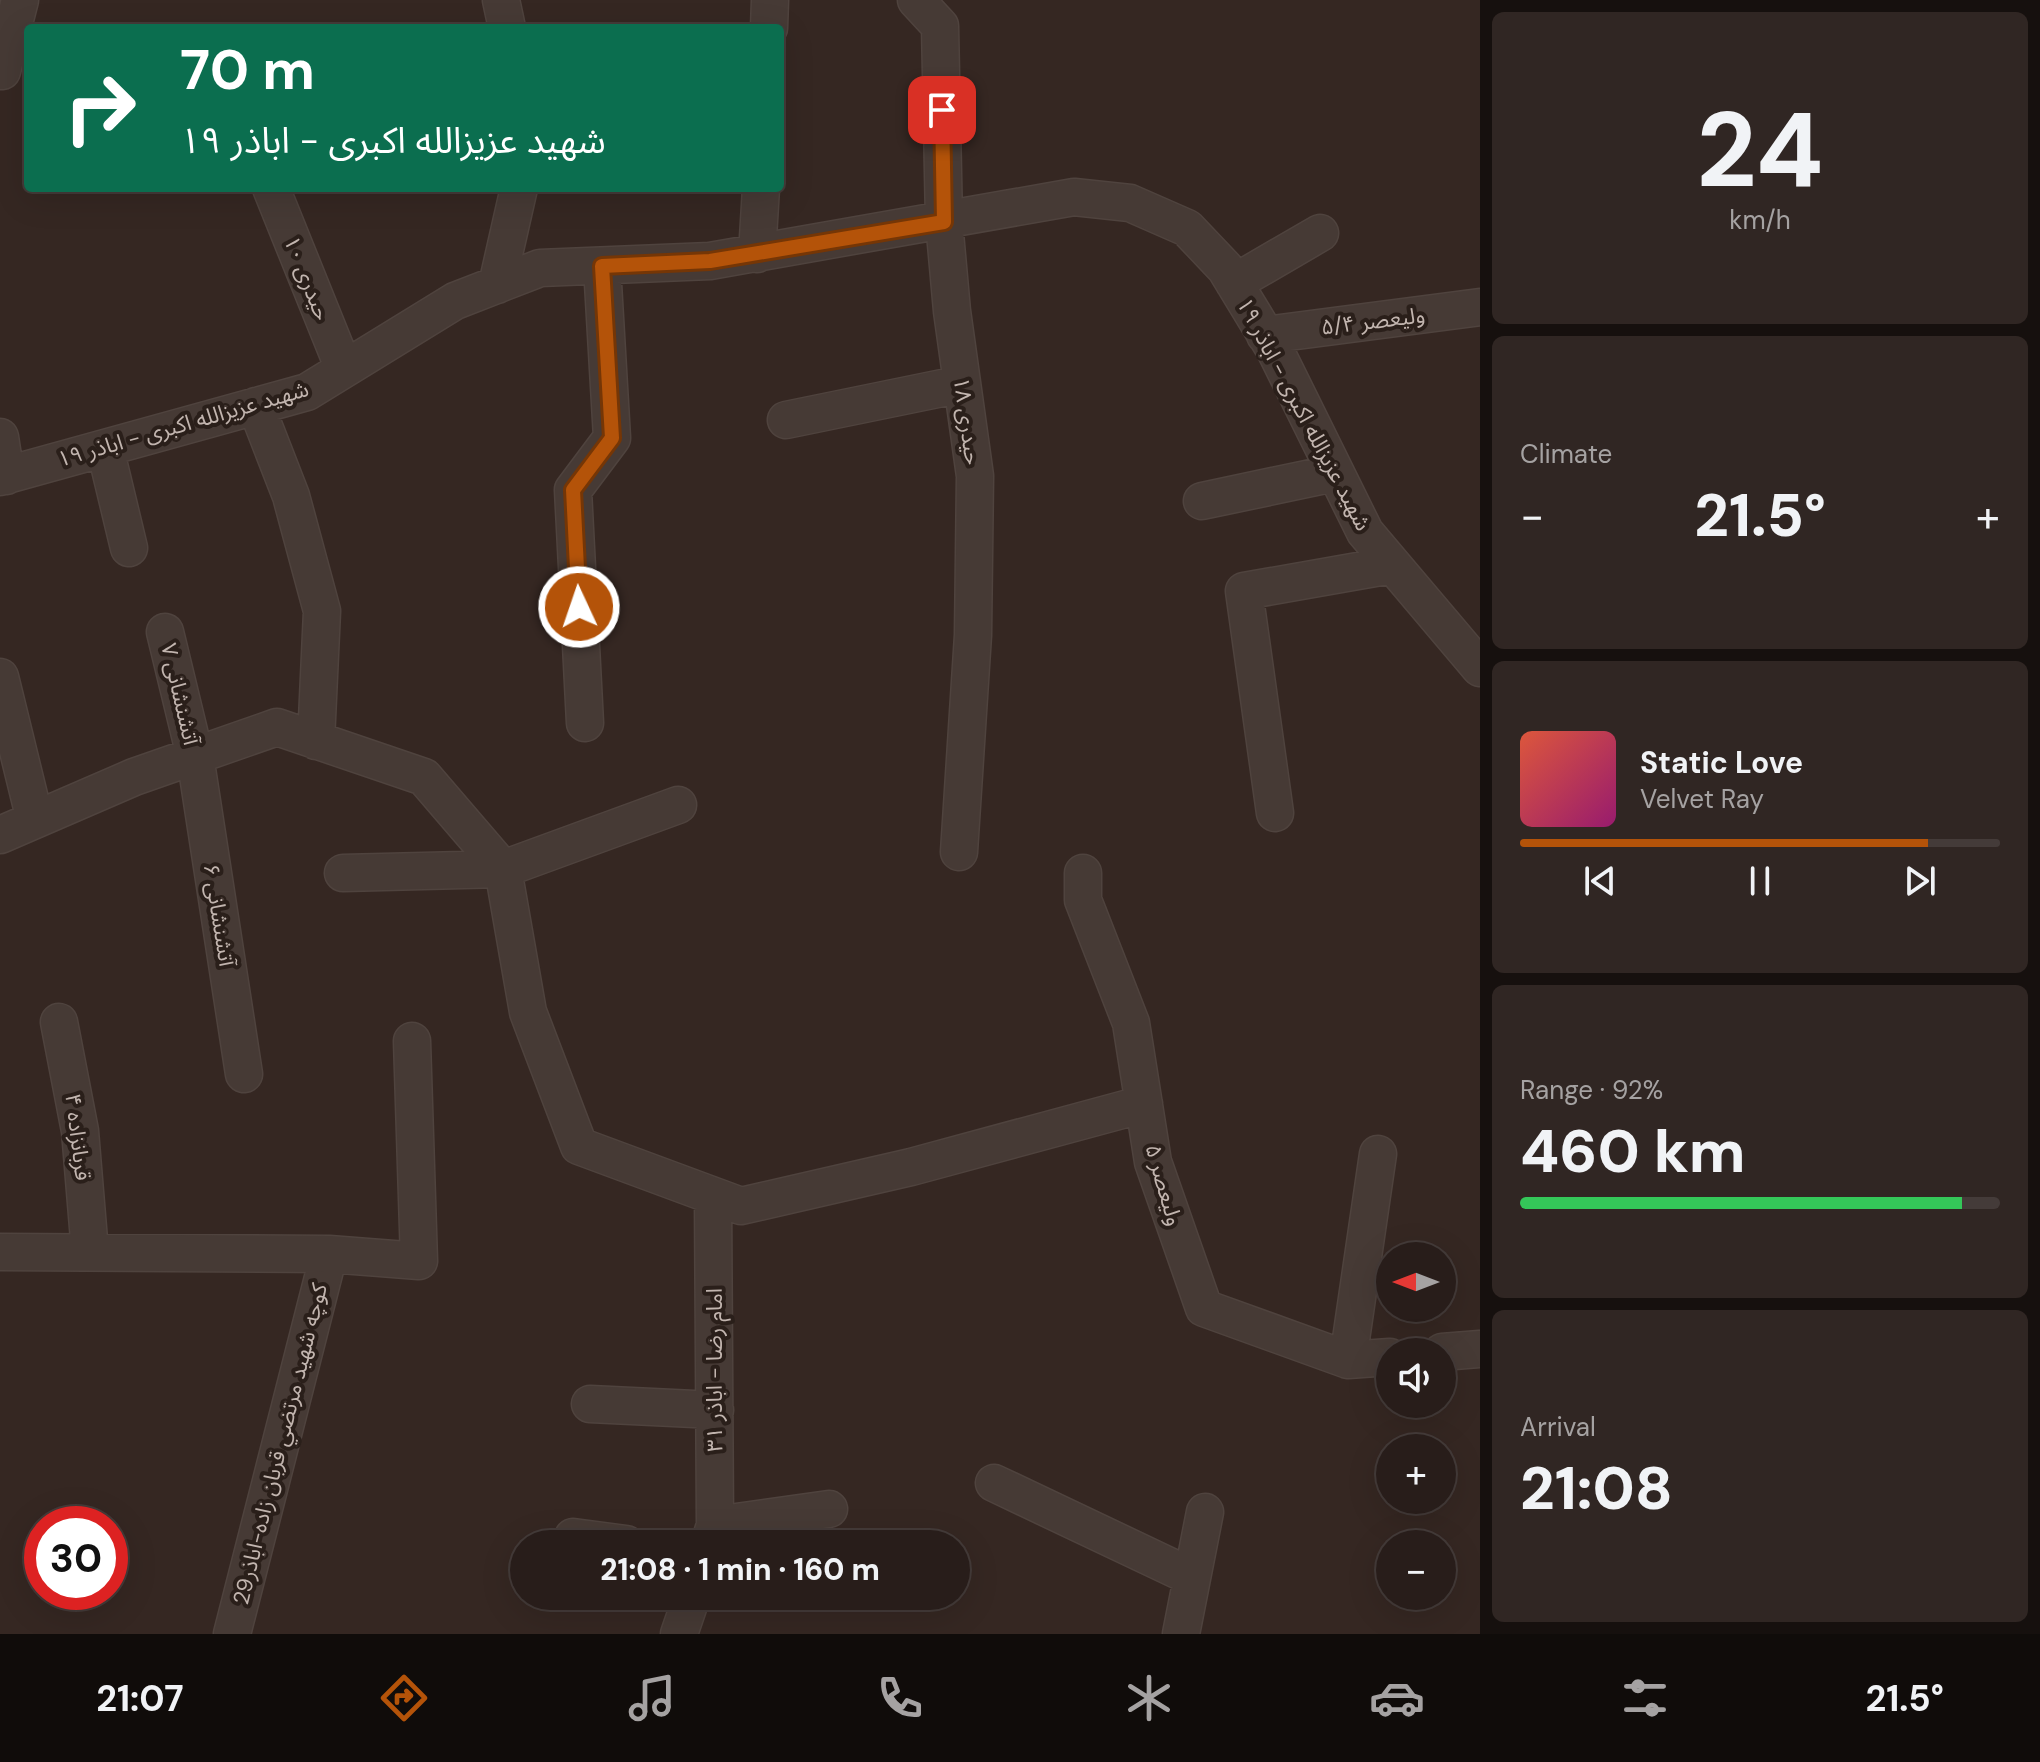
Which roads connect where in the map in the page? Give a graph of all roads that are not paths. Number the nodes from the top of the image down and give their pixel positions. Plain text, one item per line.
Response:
1 (20, 0) edge
2 (501, 0) edge
3 (770, 0) edge
4 (916, 0) edge
5 (506, 24) edge
6 (769, 24) edge
7 (10, 71) edge
8 (273, 192) edge
9 (518, 192) edge
10 (761, 192) edge
11 (944, 222) junction
12 (1320, 233) dead end
13 (757, 254) junction
14 (602, 266) junction
15 (1234, 283) junction
16 (497, 285) junction
17 (1480, 307) edge
18 (1265, 335) junction
19 (344, 369) junction
20 (962, 384) junction
21 (256, 406) junction
22 (786, 420) dead end
23 (0, 437) edge
24 (105, 448) junction
25 (1335, 473) junction
26 (3, 477) edge
27 (1202, 501) dead end
28 (129, 548) dead end
29 (1392, 565) junction
30 (165, 632) dead end
31 (1480, 668) edge
32 (0, 677) edge
33 (585, 723) dead end
34 (316, 741) junction
35 (195, 756) junction
36 (678, 805) dead end
37 (1275, 813) dead end
38 (35, 820) junction
39 (0, 835) edge
40 (959, 852) dead end
41 (503, 869) junction
42 (343, 873) dead end
43 (1083, 873) dead end
44 (59, 1022) dead end
45 (412, 1041) dead end
46 (244, 1074) dead end
47 (1144, 1104) junction
48 (1378, 1154) dead end
49 (713, 1196) junction
50 (0, 1252) edge
51 (90, 1252) junction
52 (329, 1254) junction
53 (1480, 1349) edge
54 (1456, 1351) edge
55 (1376, 1358) edge
56 (1348, 1360) junction
57 (590, 1404) dead end
58 (715, 1410) junction
59 (994, 1483) dead end
60 (829, 1509) dead end
61 (1205, 1512) dead end
62 (712, 1530) edge
63 (731, 1530) edge
64 (1192, 1577) junction
65 (687, 1610) edge
66 (232, 1634) edge
67 (679, 1634) edge
68 (1181, 1634) edge

1 - 7 street
2 - 5 street
3 - 6 street
4 - 11 street, حیدری ۱۸
8 - 19 street, حیدری ۱۰
9 - 16 street
10 - 13 street
11 - 13 street, شهید عزیزالله اکبری - اباذر ۱۹
11 - 15 street, شهید عزیزالله اکبری - اباذر ۱۹
11 - 20 street, حیدری ۱۸
12 - 15 street
13 - 14 street, شهید عزیزالله اکبری - اباذر ۱۹
14 - 16 street, شهید عزیزالله اکبری - اباذر ۱۹
14 - 33 street
15 - 18 street, شهید عزیزالله اکبری - اباذر ۱۹
16 - 19 street, شهید عزیزالله اکبری - اباذر ۱۹
17 - 18 street, ولیعصر ۵/۴
18 - 25 street, شهید عزیزالله اکبری - اباذر ۱۹
19 - 21 street, شهید عزیزالله اکبری - اباذر ۱۹
20 - 22 street
20 - 40 street, حیدری ۱۸
21 - 24 street, شهید عزیزالله اکبری - اباذر ۱۹
21 - 34 street
23 - 26 street
24 - 26 street, شهید عزیزالله اکبری - اباذر ۱۹
24 - 28 street
25 - 27 street
25 - 29 street, شهید عزیزالله اکبری - اباذر ۱۹
29 - 31 street, شهید عزیزالله اکبری - اباذر ۱۹
29 - 37 street
30 - 35 street, آتشنشانی ۷
32 - 38 street
34 - 35 street
34 - 41 street
35 - 38 street
35 - 46 street, آتشنشانی ۶
36 - 41 street
38 - 39 street
41 - 42 street
41 - 49 street
43 - 47 street, ولیعصر ۵
44 - 51 street, قربانزاده ۴
45 - 52 street
47 - 49 street
47 - 56 street, ولیعصر ۵
48 - 56 street
49 - 58 street, امام رضا - اباذر ۳۱
50 - 51 street
51 - 52 street
52 - 66 street, كوچه شهيد مرتضي قربان زاده-اباذر29
53 - 54 street
55 - 56 street, ولیعصر ۵
57 - 58 street
58 - 62 street, امام رضا - اباذر ۳۱
59 - 64 street
60 - 63 street
61 - 64 street
64 - 68 street
65 - 67 street

